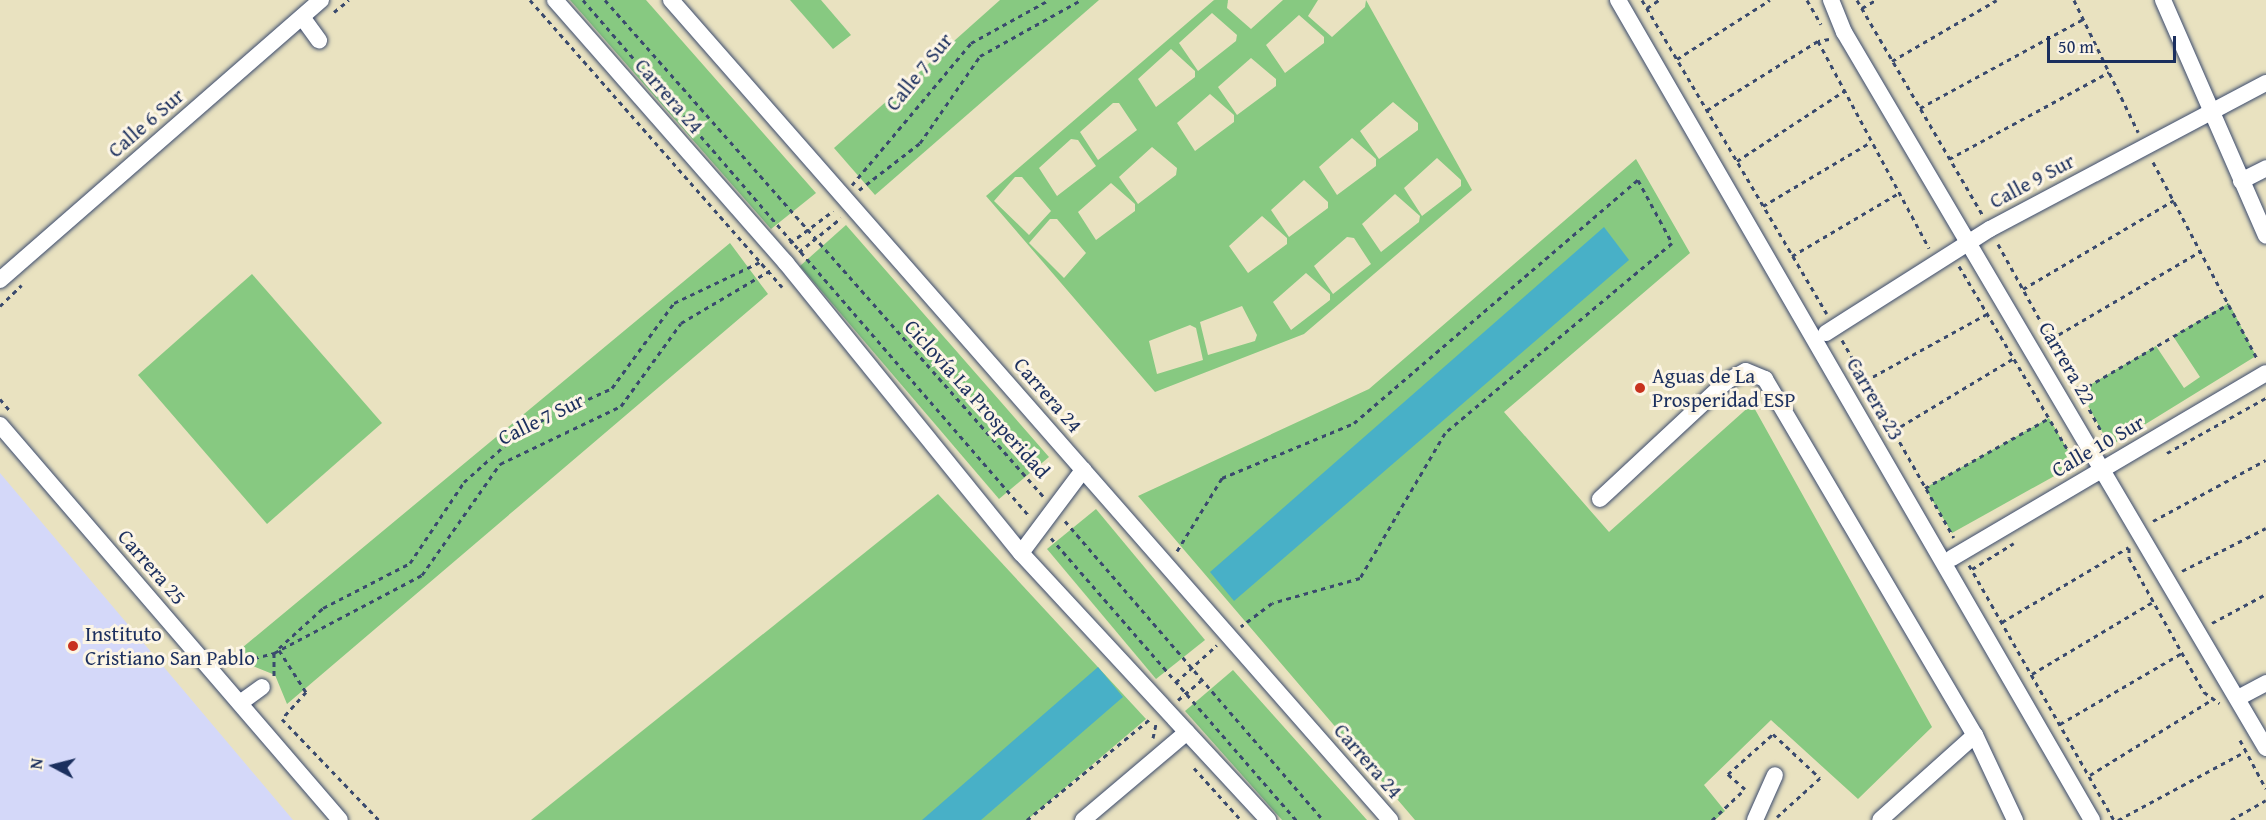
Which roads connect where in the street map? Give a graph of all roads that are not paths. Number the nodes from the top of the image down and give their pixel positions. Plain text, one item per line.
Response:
1 (321, 0) edge
2 (555, 0) edge
3 (672, 0) edge
4 (1618, 0) edge
5 (1831, 0) edge
6 (2163, 0) edge
7 (302, 17) junction
8 (319, 39) dead end
9 (2266, 83) edge
10 (2214, 110) junction
11 (2266, 168) edge
12 (2241, 181) junction
13 (2266, 236) edge
14 (1971, 245) junction
15 (0, 280) edge
16 (1830, 330) road end
17 (2266, 373) edge
18 (0, 425) edge
19 (2111, 465) junction
20 (1083, 470) junction
21 (1600, 499) dead end
22 (1022, 553) junction
23 (1957, 555) road end
24 (2266, 683) edge
25 (262, 687) road end
26 (2238, 698) junction
27 (240, 703) junction
28 (1187, 732) junction
29 (1975, 735) junction
30 (2266, 748) edge
31 (1774, 775) dead end
32 (340, 820) edge
33 (1083, 820) edge
34 (1268, 820) edge
35 (1390, 820) edge
36 (1755, 820) edge
37 (1880, 820) edge
38 (2015, 820) edge
39 (2092, 820) edge

1 - 7 street, Calle 6 Sur
2 - 22 street, Carrera 24
3 - 20 street, Carrera 24
4 - 39 street, Carrera 23
5 - 14 street, Carrera 22
6 - 10 street
7 - 8 street
7 - 15 street, Calle 6 Sur
9 - 10 street, Calle 9 Sur
10 - 12 street
10 - 14 street, Calle 9 Sur
11 - 12 street
12 - 13 street
14 - 16 street, Calle 9 Sur
14 - 19 street, Carrera 22
17 - 19 street, Calle 10 Sur
18 - 27 street, Carrera 25
19 - 23 street, Calle 10 Sur
19 - 26 street, Carrera 22
20 - 22 street
20 - 35 street, Carrera 24
21 - 29 street
22 - 28 street, Carrera 24
24 - 26 street
25 - 27 street
26 - 30 street, Carrera 22
27 - 32 street, Carrera 25
28 - 33 street
28 - 34 street, Carrera 24
29 - 37 street
29 - 38 street
31 - 36 street

